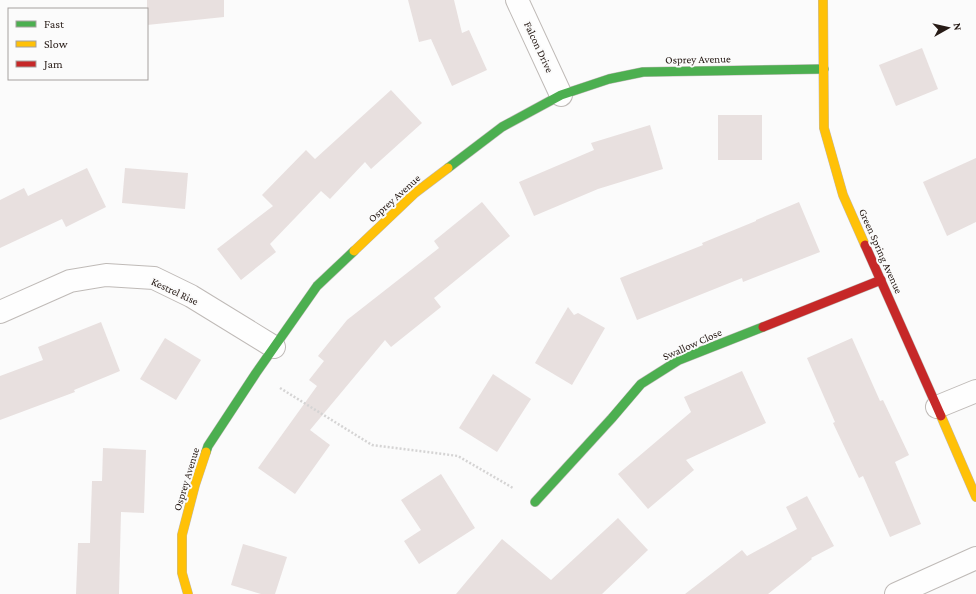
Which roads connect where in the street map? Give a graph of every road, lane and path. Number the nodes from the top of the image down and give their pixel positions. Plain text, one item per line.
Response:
1 (517, 0) edge
2 (823, 0) edge
3 (824, 69) junction
4 (561, 95) junction
5 (881, 280) junction
6 (0, 312) edge
7 (274, 346) junction
8 (256, 373) junction
9 (976, 391) edge
10 (937, 407) junction
11 (976, 497) edge
12 (536, 502) joint
13 (976, 558) edge
14 (188, 594) edge
15 (896, 594) edge

1 - 4 street, Falcon Drive
2 - 3 street, Green Spring Avenue
3 - 4 street, Osprey Avenue
3 - 5 street, Green Spring Avenue
4 - 7 street, Osprey Avenue
5 - 10 street, Green Spring Avenue
5 - 12 street, Swallow Close
6 - 7 street, Kestrel Rise
7 - 8 street, Osprey Avenue
8 - 12 path
8 - 14 street, Osprey Avenue
9 - 10 street
10 - 11 street, Green Spring Avenue
13 - 15 street

